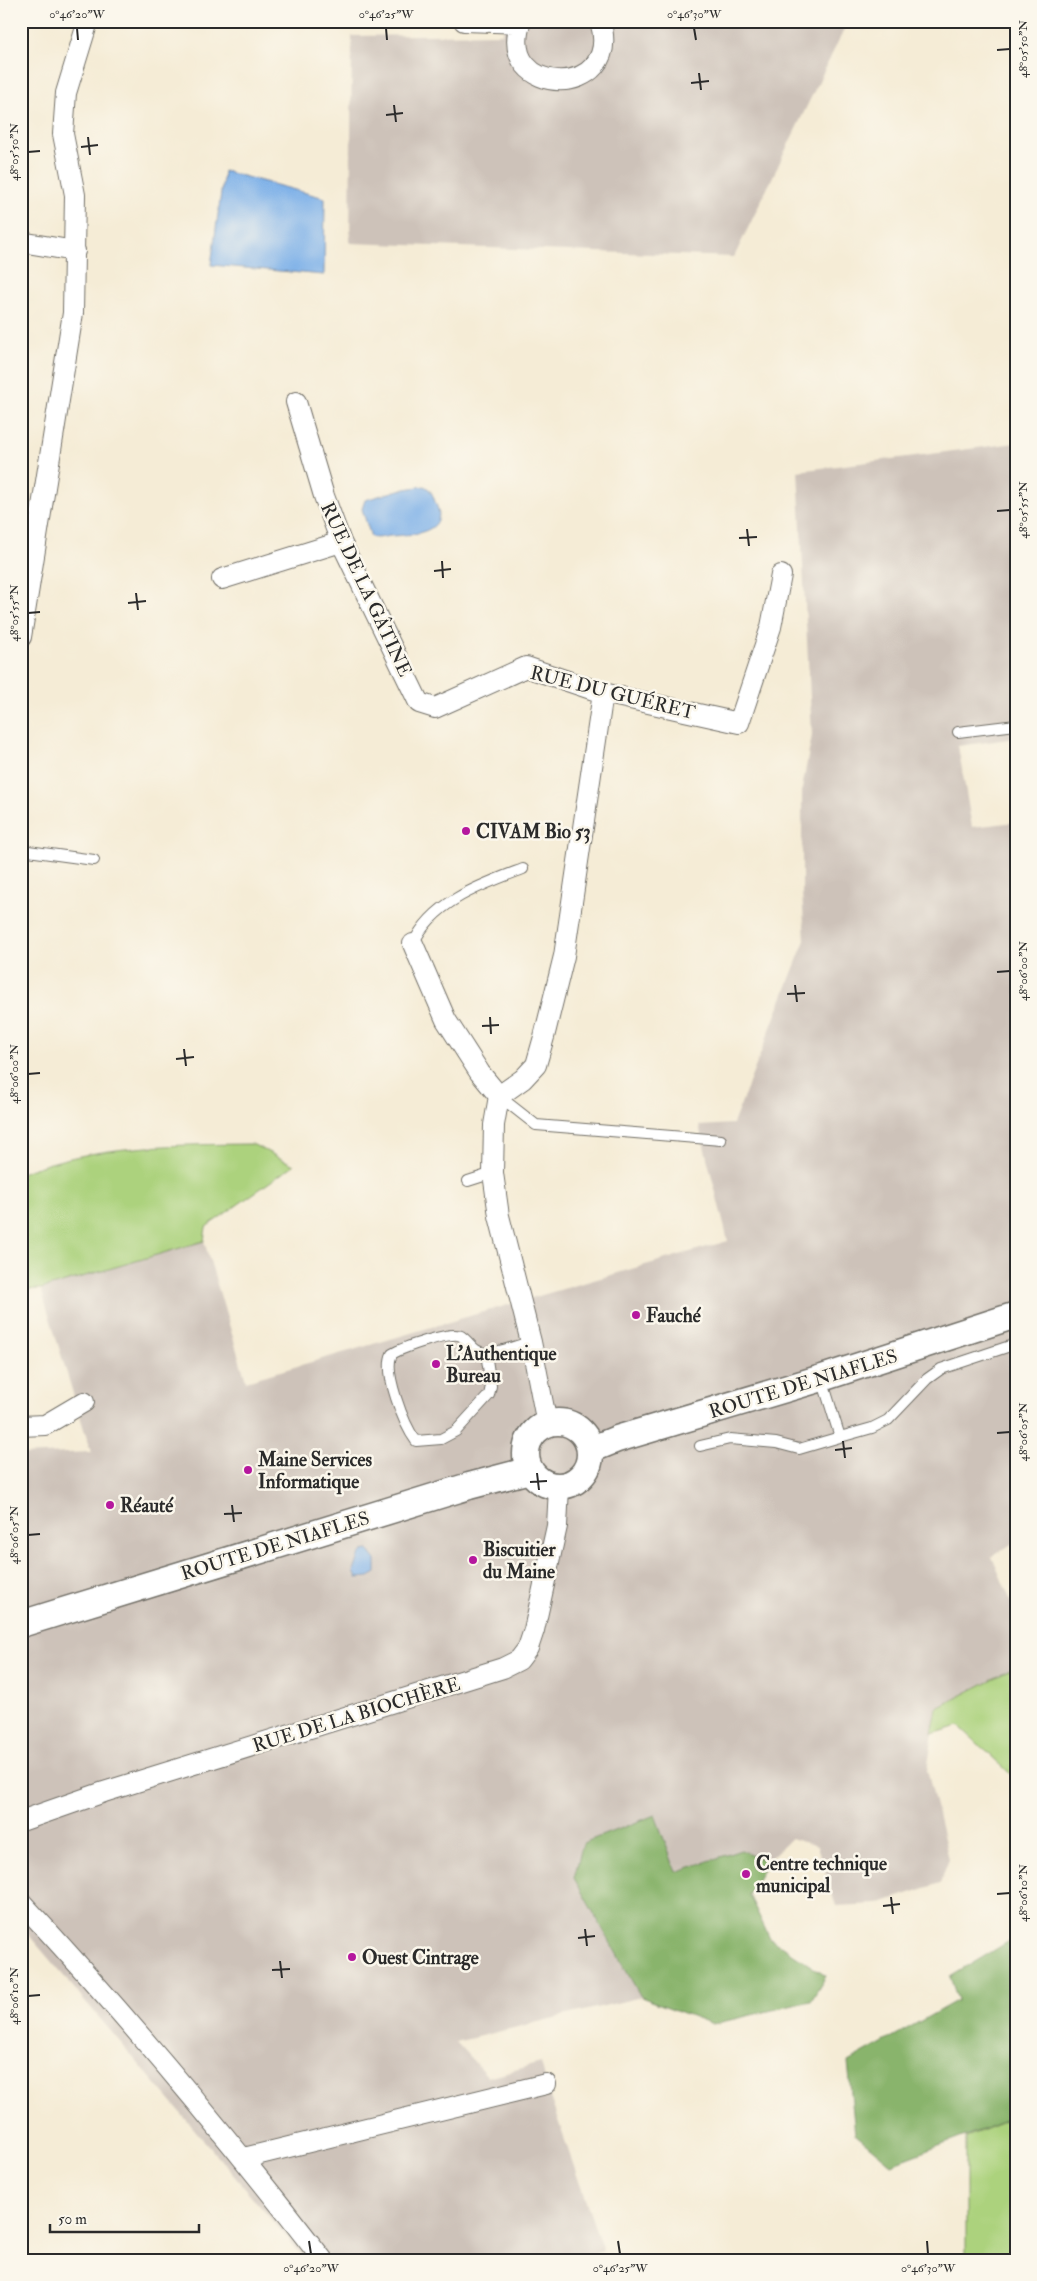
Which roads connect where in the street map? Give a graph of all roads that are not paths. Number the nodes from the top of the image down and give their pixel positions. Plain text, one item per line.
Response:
1 (88, 21) edge
2 (464, 21) edge
3 (600, 21) edge
4 (520, 22) edge
5 (21, 242) edge
6 (75, 250) junction
7 (296, 402) dead end
8 (341, 542) junction
9 (781, 575) dead end
10 (222, 578) dead end
11 (21, 637) edge
12 (603, 693) junction
13 (435, 708) joint
14 (1016, 725) edge
15 (958, 732) dead end
16 (21, 850) edge
17 (94, 860) dead end
18 (523, 868) dead end
19 (413, 944) joint
20 (499, 1096) junction
21 (721, 1140) dead end
22 (493, 1173) junction
23 (468, 1181) dead end
24 (1016, 1315) edge
25 (531, 1342) junction
26 (1016, 1344) edge
27 (486, 1353) junction
28 (822, 1378) junction
29 (84, 1402) dead end
30 (547, 1424) junction
31 (21, 1426) edge
32 (840, 1437) junction
33 (700, 1446) dead end
34 (590, 1450) junction
35 (530, 1470) junction
36 (559, 1487) junction
37 (21, 1624) edge
38 (21, 1821) edge
39 (21, 1902) edge
40 (546, 2084) dead end
41 (244, 2158) junction
42 (323, 2260) edge

1 - 6 street
2 - 4 street
3 - 4 street
5 - 6 street
6 - 11 street
7 - 8 street, RUE DE LA GÂTINE
8 - 10 street
8 - 13 street, RUE DE LA GÂTINE
9 - 12 street, RUE DU GUÉRET
12 - 13 street, RUE DU GUÉRET
12 - 20 street
14 - 15 lane
16 - 17 lane
18 - 19 lane
19 - 20 street
20 - 21 lane
20 - 22 street
22 - 23 lane
22 - 25 street
24 - 28 street, ROUTE DE NIAFLES
25 - 27 lane
25 - 30 street
26 - 32 lane
27 - 27 lane
28 - 32 lane
28 - 34 street, ROUTE DE NIAFLES
29 - 31 street
30 - 34 street
30 - 35 street
32 - 33 lane
34 - 36 street
35 - 36 street
35 - 37 street, ROUTE DE NIAFLES
36 - 38 street, RUE DE LA BIOCHÈRE
39 - 41 street
40 - 41 street
41 - 42 street

